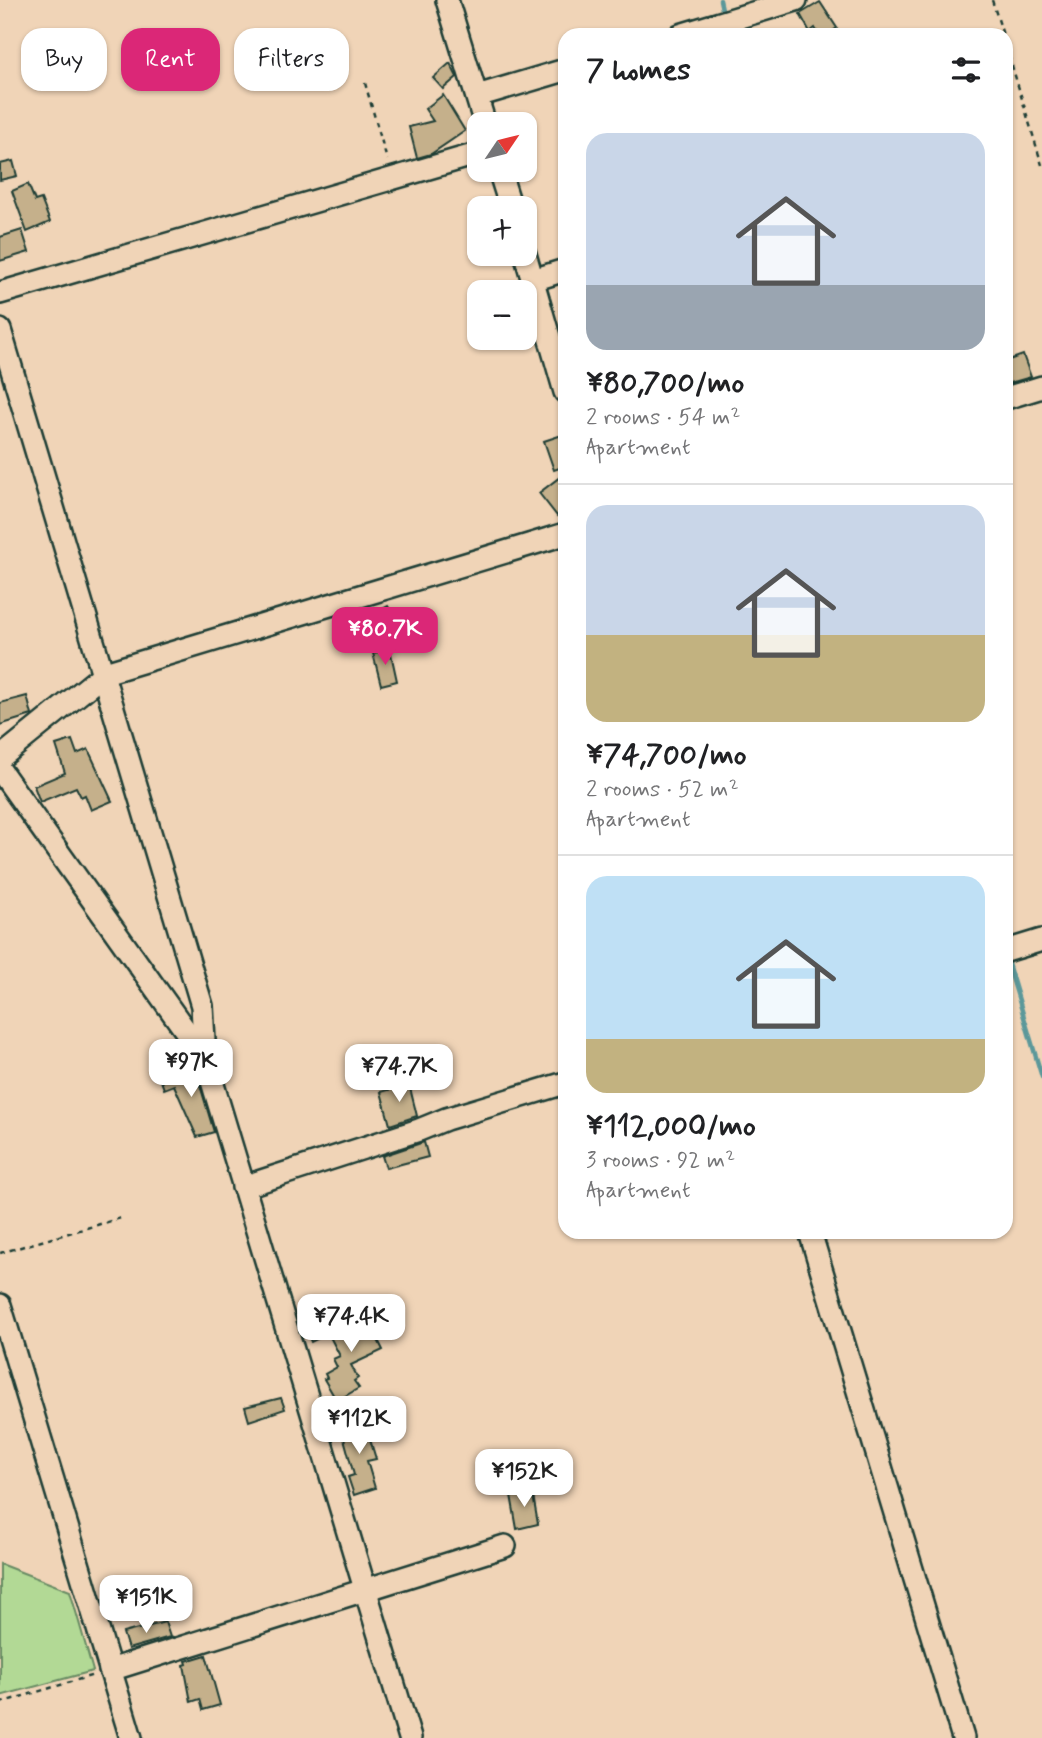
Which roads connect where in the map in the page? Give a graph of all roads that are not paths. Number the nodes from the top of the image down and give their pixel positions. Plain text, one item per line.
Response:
1 (447, 0) edge
2 (796, 0) edge
3 (703, 28) edge
4 (558, 72) edge
5 (477, 96) junction
6 (482, 112) edge
7 (467, 157) edge
8 (529, 266) edge
9 (558, 272) edge
10 (533, 280) joint
11 (0, 293) edge
12 (537, 294) edge
13 (0, 330) edge
14 (558, 368) edge
15 (1042, 387) edge
16 (1013, 396) edge
17 (558, 536) edge
18 (105, 673) junction
19 (0, 758) edge
20 (0, 770) edge
21 (1042, 940) edge
22 (1013, 949) edge
23 (205, 1058) junction
24 (558, 1085) edge
25 (243, 1187) junction
26 (812, 1239) edge
27 (0, 1306) edge
28 (505, 1546) dead end
29 (366, 1590) junction
30 (110, 1670) junction
31 (131, 1738) edge
32 (410, 1738) edge
33 (963, 1738) edge

1 - 5 street
2 - 3 street
4 - 5 street
5 - 6 street
7 - 11 street
8 - 10 street
9 - 10 street
12 - 14 street
13 - 18 street
15 - 16 street
17 - 18 street
18 - 19 street
18 - 23 street
20 - 23 street
21 - 22 street
23 - 25 street
24 - 25 street
25 - 29 street
26 - 33 street
27 - 30 street
28 - 29 street
29 - 30 street
29 - 32 street
30 - 31 street

